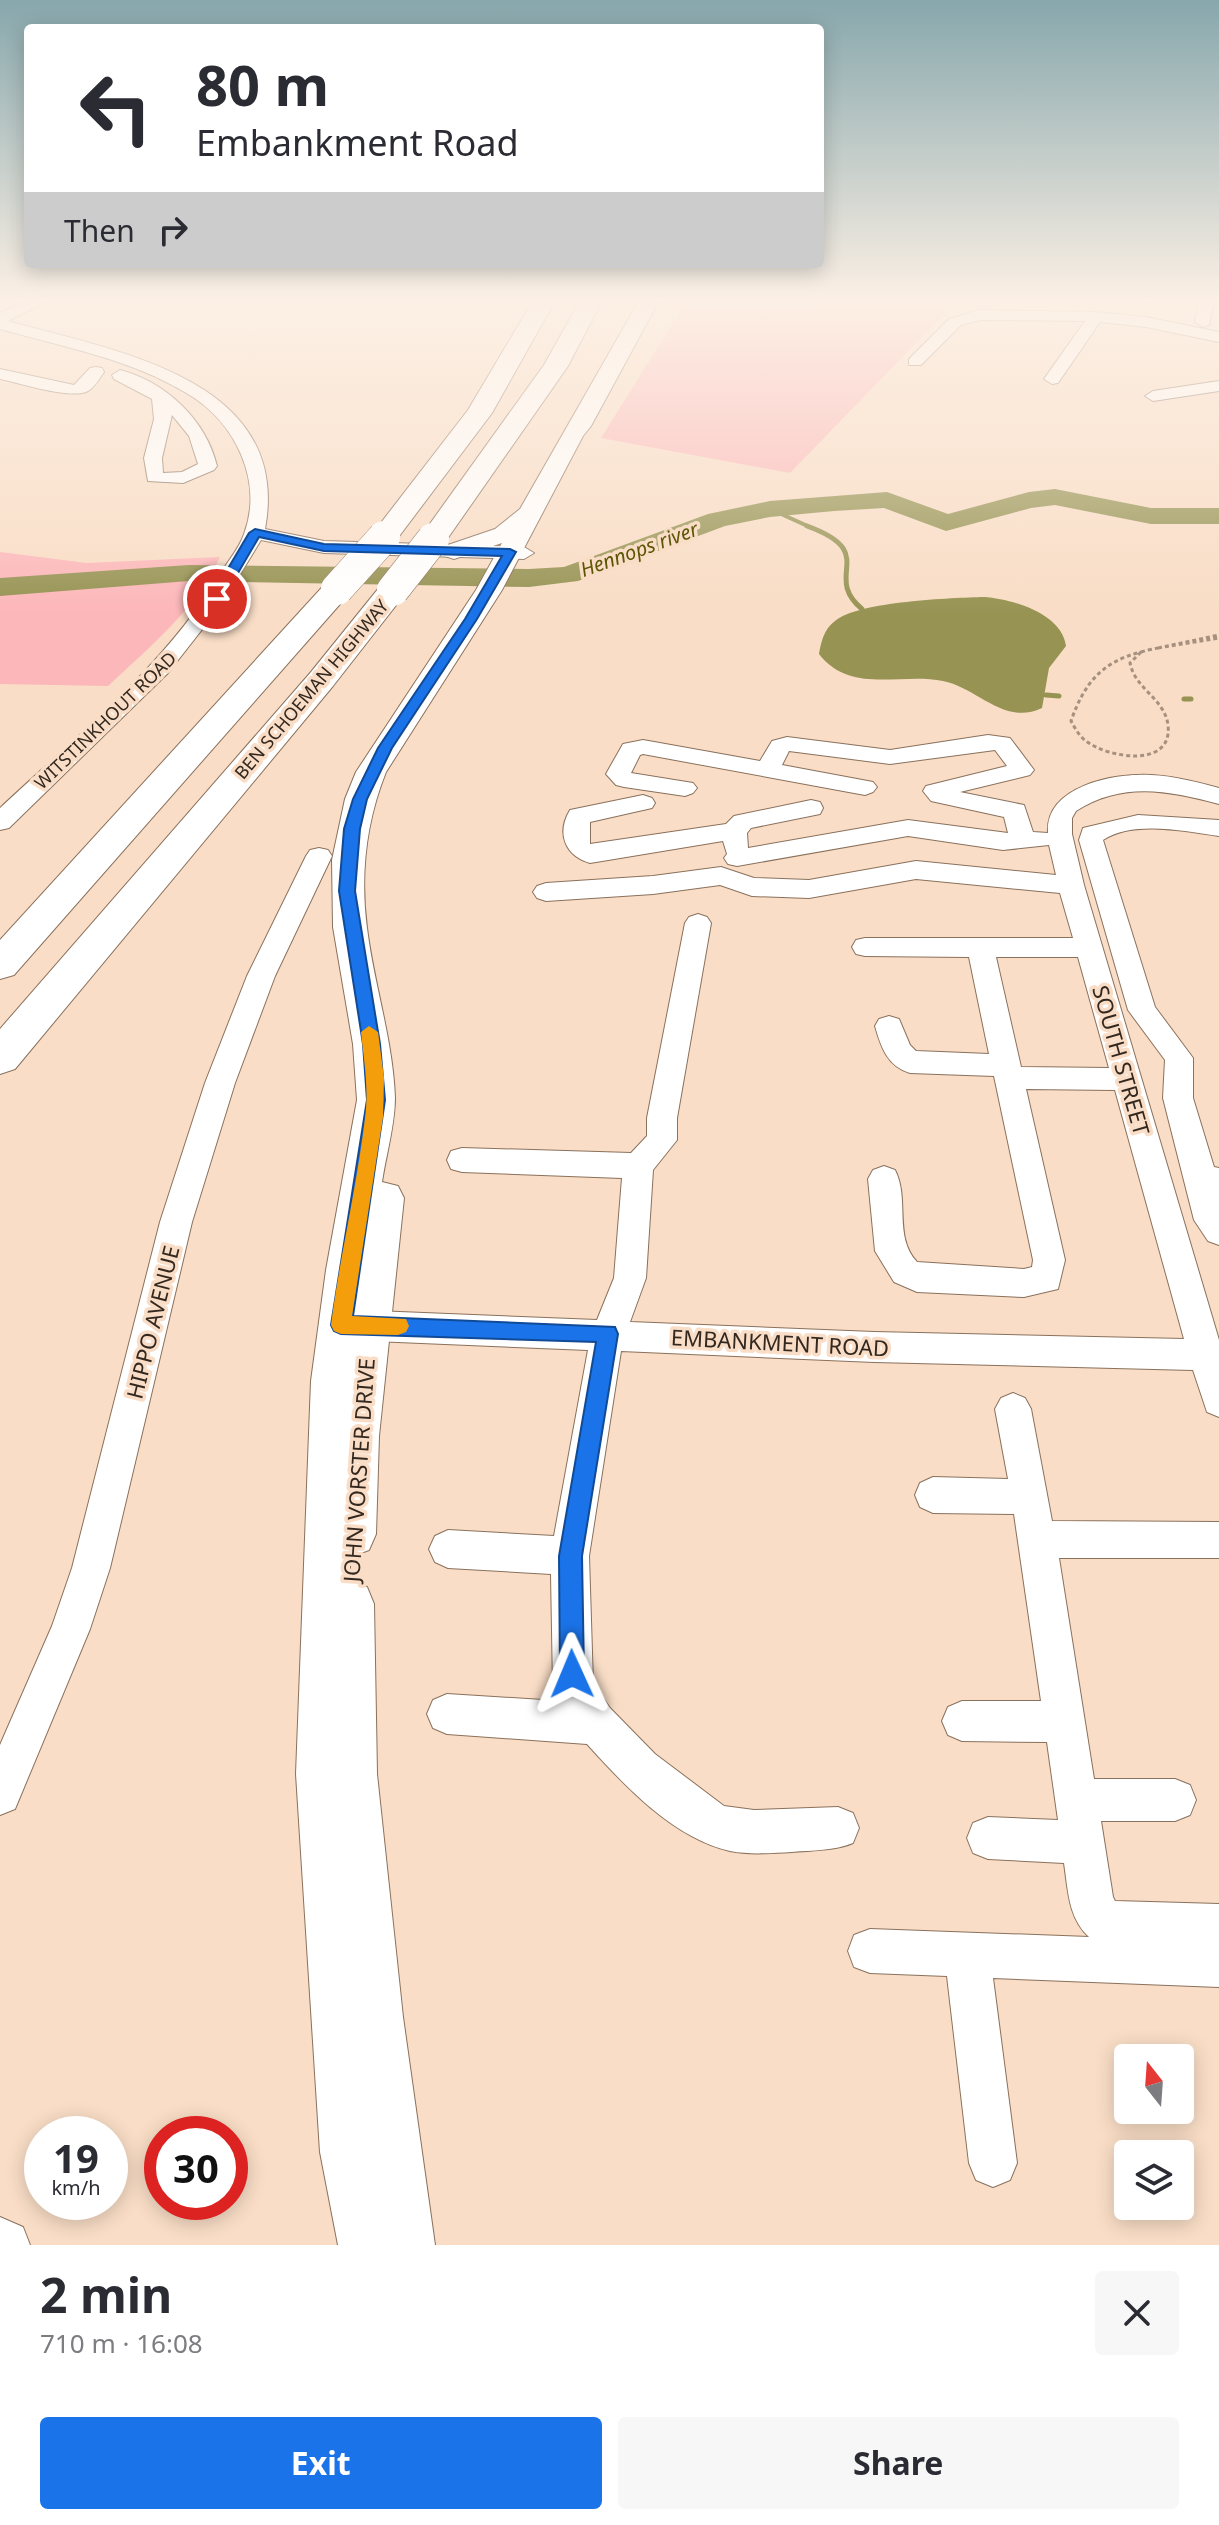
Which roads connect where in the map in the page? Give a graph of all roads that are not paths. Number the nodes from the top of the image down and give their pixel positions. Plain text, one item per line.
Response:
1 (211, 404) edge
2 (484, 404) edge
3 (532, 404) edge
4 (592, 404) edge
5 (580, 426) junction
6 (530, 513) junction
7 (255, 533) junction
8 (444, 545) junction
9 (507, 569) junction
10 (767, 770) junction
11 (865, 787) dead end
12 (685, 788) dead end
13 (1219, 796) edge
14 (643, 803) dead end
15 (811, 808) dead end
16 (0, 822) edge
17 (1219, 828) edge
18 (734, 831) junction
19 (1022, 839) junction
20 (1063, 839) junction
21 (319, 856) dead end
22 (738, 870) junction
23 (1071, 885) junction
24 (546, 892) dead end
25 (698, 923) dead end
26 (980, 946) junction
27 (865, 947) dead end
28 (1090, 948) junction
29 (0, 965) edge
30 (889, 1026) dead end
31 (0, 1058) edge
32 (1008, 1072) junction
33 (1127, 1079) junction
34 (462, 1160) dead end
35 (638, 1166) junction
36 (884, 1179) dead end
37 (1210, 1179) edge
38 (1219, 1232) edge
39 (355, 1325) junction
40 (608, 1334) junction
41 (1212, 1355) edge
42 (1219, 1401) edge
43 (1013, 1409) dead end
44 (933, 1495) dead end
45 (1029, 1497) junction
46 (1037, 1539) junction
47 (1219, 1540) edge
48 (448, 1549) dead end
49 (570, 1556) junction
50 (447, 1714) dead end
51 (962, 1721) dead end
52 (1065, 1722) junction
53 (599, 1724) junction
54 (0, 1794) edge
55 (1077, 1800) junction
56 (1175, 1800) dead end
57 (838, 1828) dead end
58 (988, 1838) dead end
59 (1081, 1842) junction
60 (1217, 1944) edge
61 (870, 1951) dead end
62 (967, 1955) junction
63 (993, 2163) dead end
64 (0, 2242) edge
65 (5, 2245) edge
66 (370, 2245) edge
67 (403, 2245) edge

1 - 7 street
2 - 29 highway, bridge
3 - 8 highway, BEN SCHOEMAN HIGHWAY
4 - 5 main road
5 - 6 main road
5 - 9 main road
6 - 8 main road
6 - 9 main road
7 - 8 street
7 - 16 street, WITSTINKHOUT ROAD
8 - 9 street
8 - 31 highway, BEN SCHOEMAN HIGHWAY, bridge
9 - 39 main road, JOHN VORSTER DRIVE
10 - 11 street
10 - 12 street
10 - 19 street
13 - 20 street, SOUTH STREET
14 - 18 street
15 - 18 street
17 - 37 street
18 - 22 street
19 - 20 street
19 - 22 street
20 - 23 street, SOUTH STREET
21 - 54 street, HIPPO AVENUE
22 - 23 street
22 - 24 street
23 - 28 street, SOUTH STREET
25 - 35 street
26 - 27 street
26 - 28 street
26 - 32 street
28 - 33 street, SOUTH STREET
30 - 32 street
32 - 33 street
32 - 36 street
33 - 41 street, SOUTH STREET
34 - 35 street
35 - 40 street
37 - 38 street
39 - 40 street, EMBANKMENT ROAD
39 - 66 main road, JOHN VORSTER DRIVE
39 - 67 main road, JOHN VORSTER DRIVE
40 - 41 street, EMBANKMENT ROAD
40 - 49 street
41 - 42 street, SOUTH STREET
43 - 45 street
44 - 45 street
45 - 46 street
46 - 47 street
46 - 52 street
48 - 49 street
49 - 53 street
50 - 53 street
51 - 52 street
52 - 55 street
53 - 57 street
55 - 56 street
55 - 59 street
58 - 59 street
59 - 60 street
60 - 62 street
61 - 62 street
62 - 63 street
64 - 65 street

